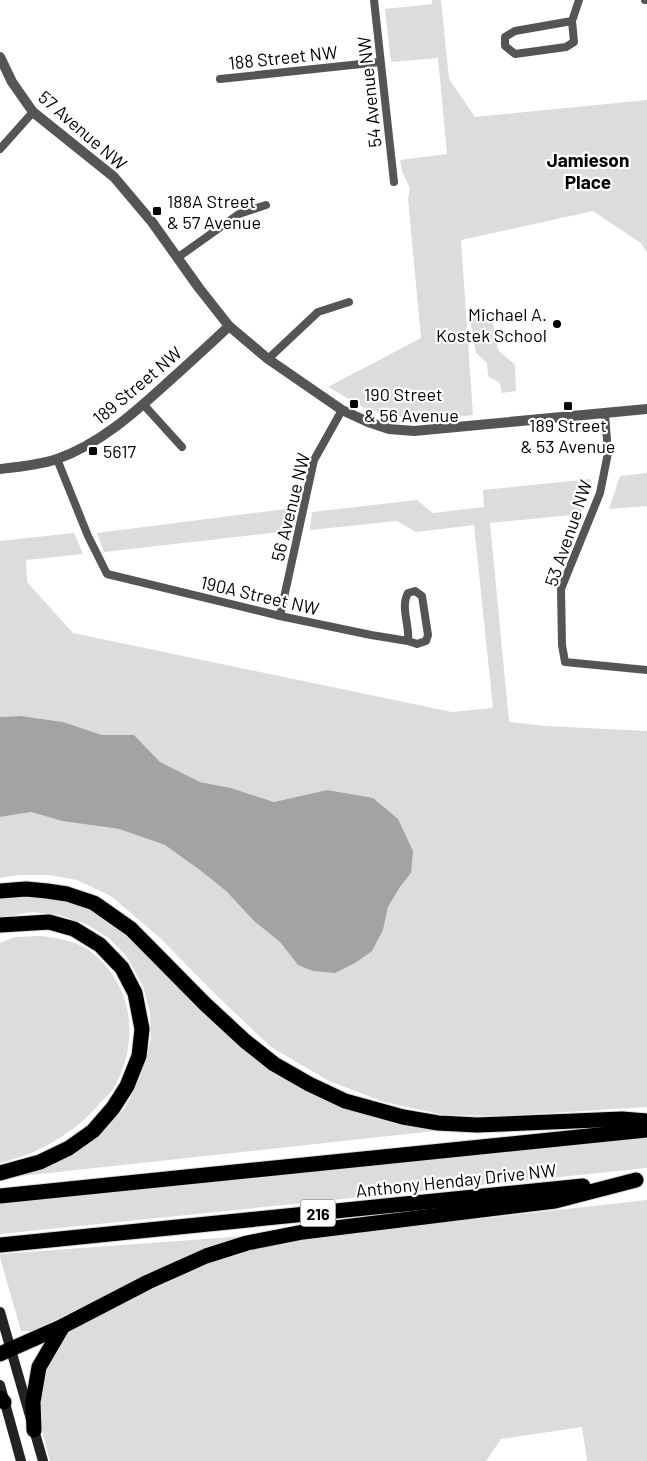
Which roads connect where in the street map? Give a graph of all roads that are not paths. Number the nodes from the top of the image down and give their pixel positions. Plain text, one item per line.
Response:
1 (374, 0) edge
2 (579, 0) edge
3 (572, 21) junction
4 (0, 57) edge
5 (380, 62) junction
6 (220, 79) dead end
7 (32, 112) junction
8 (0, 149) edge
9 (394, 182) dead end
10 (266, 205) dead end
11 (177, 258) junction
12 (349, 302) dead end
13 (229, 326) junction
14 (268, 359) junction
15 (143, 404) junction
16 (647, 409) edge
17 (342, 410) junction
18 (605, 414) junction
19 (182, 447) dead end
20 (57, 459) junction
21 (0, 469) edge
22 (280, 616) junction
23 (408, 641) junction
24 (647, 670) edge
25 (0, 891) edge
26 (49, 922) junction
27 (0, 926) edge
28 (0, 937) edge
29 (647, 1121) edge
30 (647, 1130) edge
31 (0, 1173) edge
32 (642, 1180) edge
33 (0, 1196) edge
34 (0, 1245) edge
35 (0, 1312) edge
36 (63, 1326) junction
37 (6, 1352) edge
38 (0, 1385) edge
39 (2, 1400) edge
40 (34, 1430) junction
41 (21, 1461) edge
42 (43, 1461) edge

1 - 5 street, 54 Avenue NW
2 - 3 street
3 - 3 street
4 - 7 street, 57 Avenue NW
5 - 6 street, 188 Street NW
5 - 9 street, 54 Avenue NW
7 - 8 street
7 - 11 street, 57 Avenue NW
10 - 11 street
11 - 13 street, 57 Avenue NW
12 - 14 street
13 - 14 street, 57 Avenue NW
13 - 15 street, 189 Street NW
14 - 17 street, 57 Avenue NW
15 - 19 street
15 - 20 street, 189 Street NW
16 - 18 street, 57 Avenue NW
17 - 18 street, 57 Avenue NW
17 - 22 street, 56 Avenue NW
18 - 24 street, 53 Avenue NW
20 - 21 street, 189 Street NW
20 - 22 street, 190A Street NW
22 - 23 street, 190A Street NW
23 - 23 street, 190A Street NW
25 - 29 highway
26 - 27 highway
26 - 28 highway
26 - 31 highway
30 - 33 highway, Anthony Henday Drive NW
32 - 34 highway, Anthony Henday Drive NW / 216
32 - 36 highway
35 - 37 main road
36 - 37 highway
36 - 40 highway
37 - 40 main road
38 - 39 main road
39 - 41 main road
40 - 42 main road

